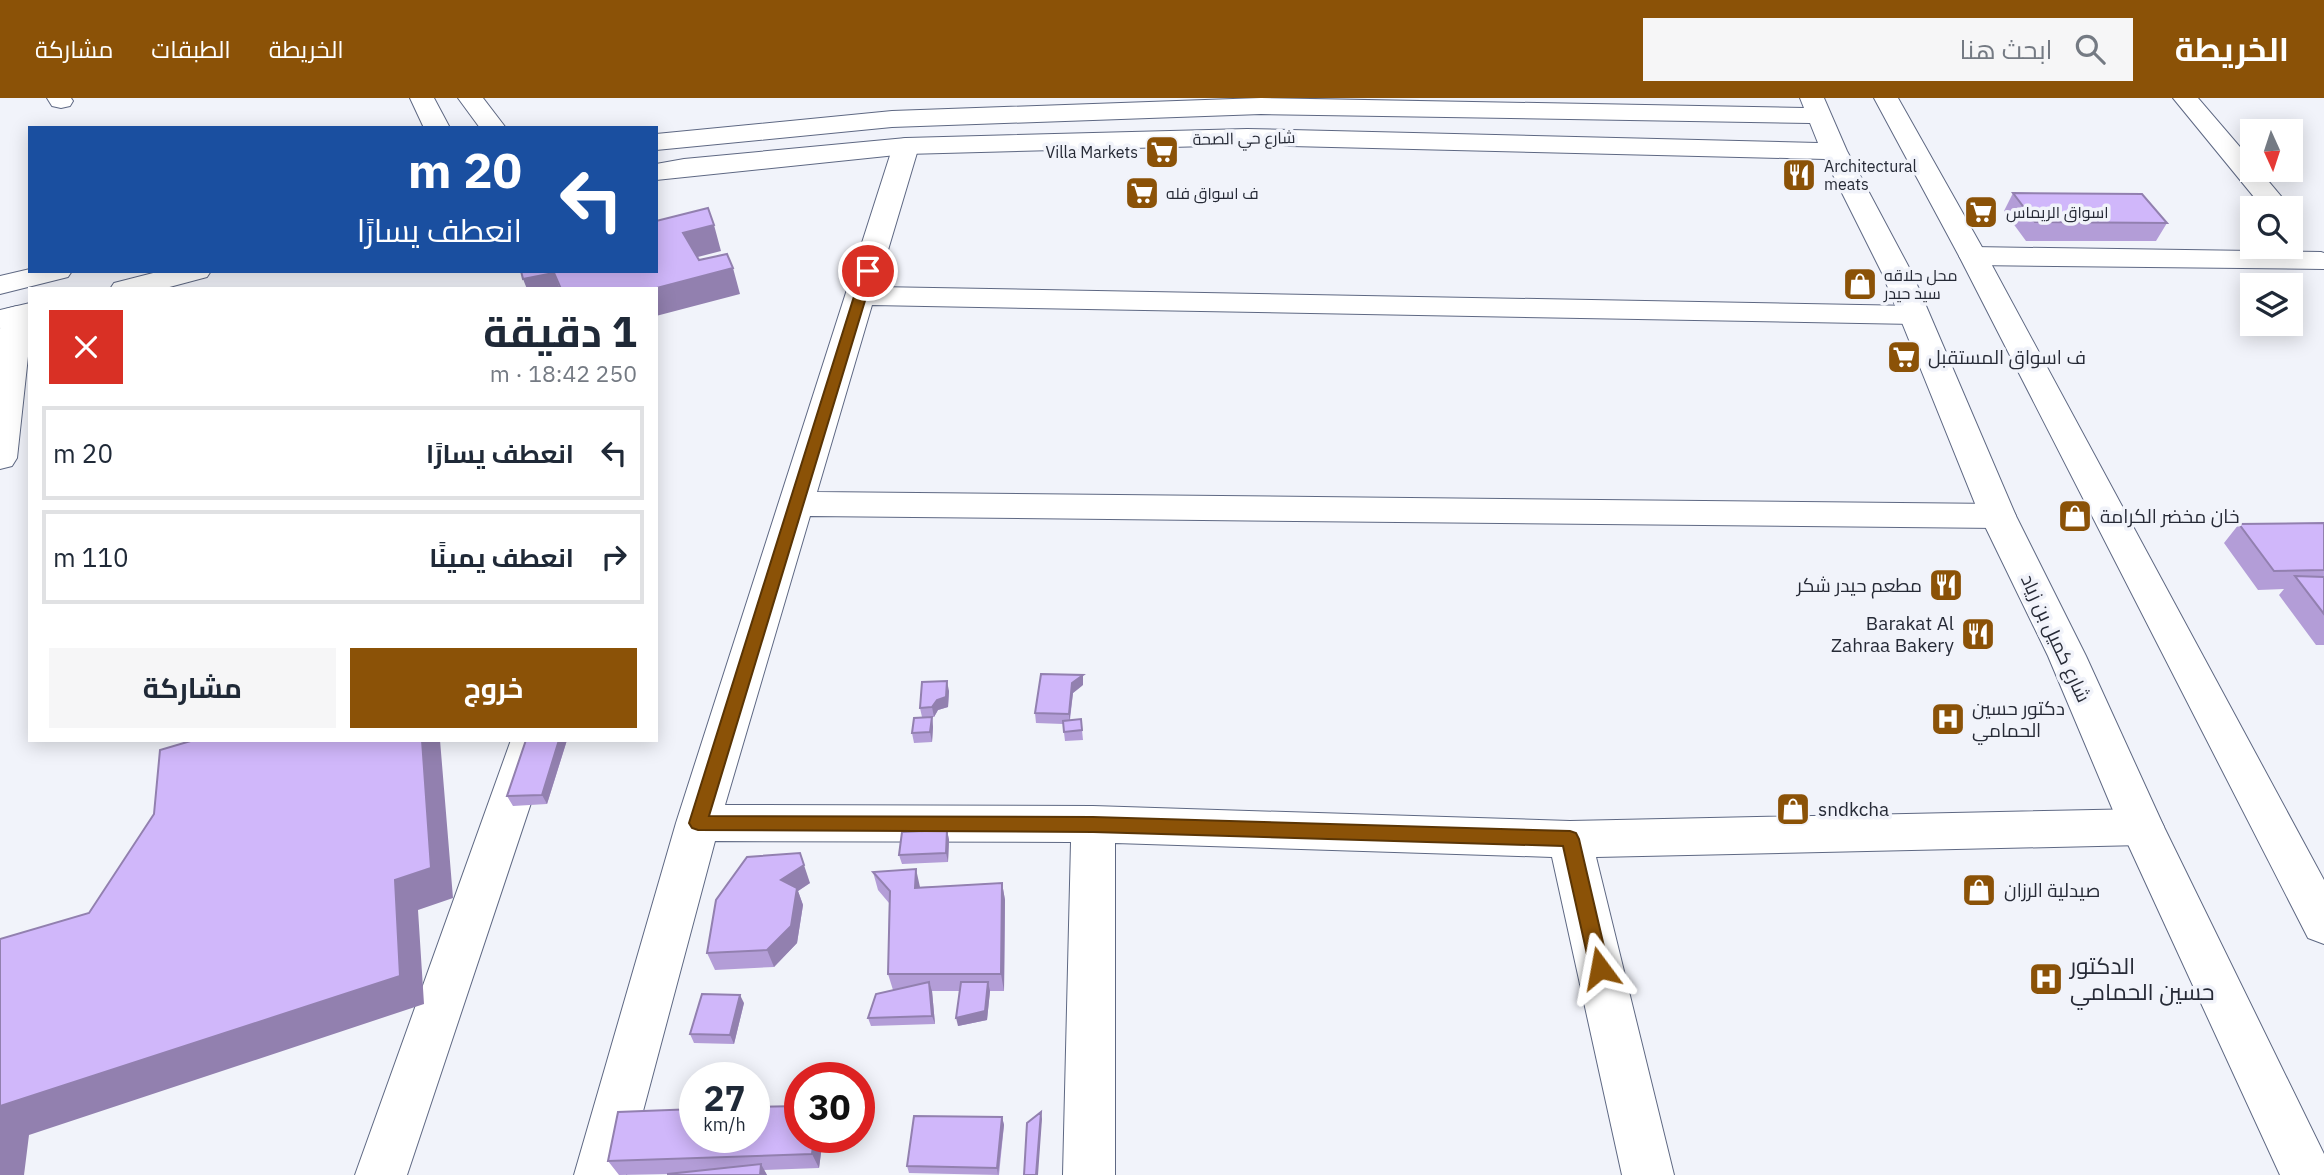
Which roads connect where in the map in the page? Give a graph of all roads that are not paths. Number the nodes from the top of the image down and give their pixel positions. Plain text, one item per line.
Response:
1 (422, 98) edge
2 (470, 98) edge
3 (1886, 98) edge
4 (2185, 98) edge
5 (1441, 103) edge
6 (1261, 106) junction
7 (1350, 106) junction
8 (1816, 107) edge
9 (436, 126) edge
10 (491, 126) edge
11 (1247, 136) junction
12 (1349, 138) junction
13 (658, 142) edge
14 (906, 146) junction
15 (1834, 151) junction
16 (658, 172) edge
17 (2267, 196) edge
18 (2303, 240) edge
19 (1973, 256) junction
20 (2322, 262) edge
21 (50, 273) edge
22 (189, 273) edge
23 (0, 285) edge
24 (133, 287) edge
25 (860, 296) junction
26 (16, 315) edge
27 (1914, 316) junction
28 (0, 458) edge
29 (794, 504) junction
30 (1998, 516) junction
31 (531, 742) edge
32 (698, 823) junction
33 (1093, 824) junction
34 (2142, 827) junction
35 (1570, 839) junction
36 (2324, 924) edge
37 (381, 1175) edge
38 (600, 1175) edge
39 (1089, 1175) edge
40 (1648, 1175) edge
41 (2307, 1175) edge

1 - 9 main road
2 - 10 main road
3 - 19 main road
4 - 17 main road
5 - 7 main road, شارع حي الصحة
5 - 8 main road, شارع حي الصحة
6 - 7 main road, شارع حي الصحة
6 - 11 main road
6 - 13 main road, شارع حي الصحة
7 - 12 main road
8 - 15 main road, شارع كميل بن زياد
11 - 12 main road, شارع حي الصحة
11 - 14 main road, شارع حي الصحة
12 - 15 main road, شارع حي الصحة
14 - 16 main road, شارع حي الصحة
14 - 25 main road
15 - 27 main road, شارع كميل بن زياد
18 - 20 main road
19 - 20 main road
19 - 36 main road
21 - 23 main road
22 - 24 main road
25 - 27 main road
25 - 29 main road
26 - 28 main road
27 - 30 main road, شارع كميل بن زياد
29 - 30 main road
29 - 32 main road
30 - 34 main road, شارع كميل بن زياد
31 - 37 main road
32 - 33 main road
32 - 38 main road
33 - 35 main road
33 - 39 main road
34 - 35 main road
34 - 41 main road, شارع كميل بن زياد
35 - 40 main road

